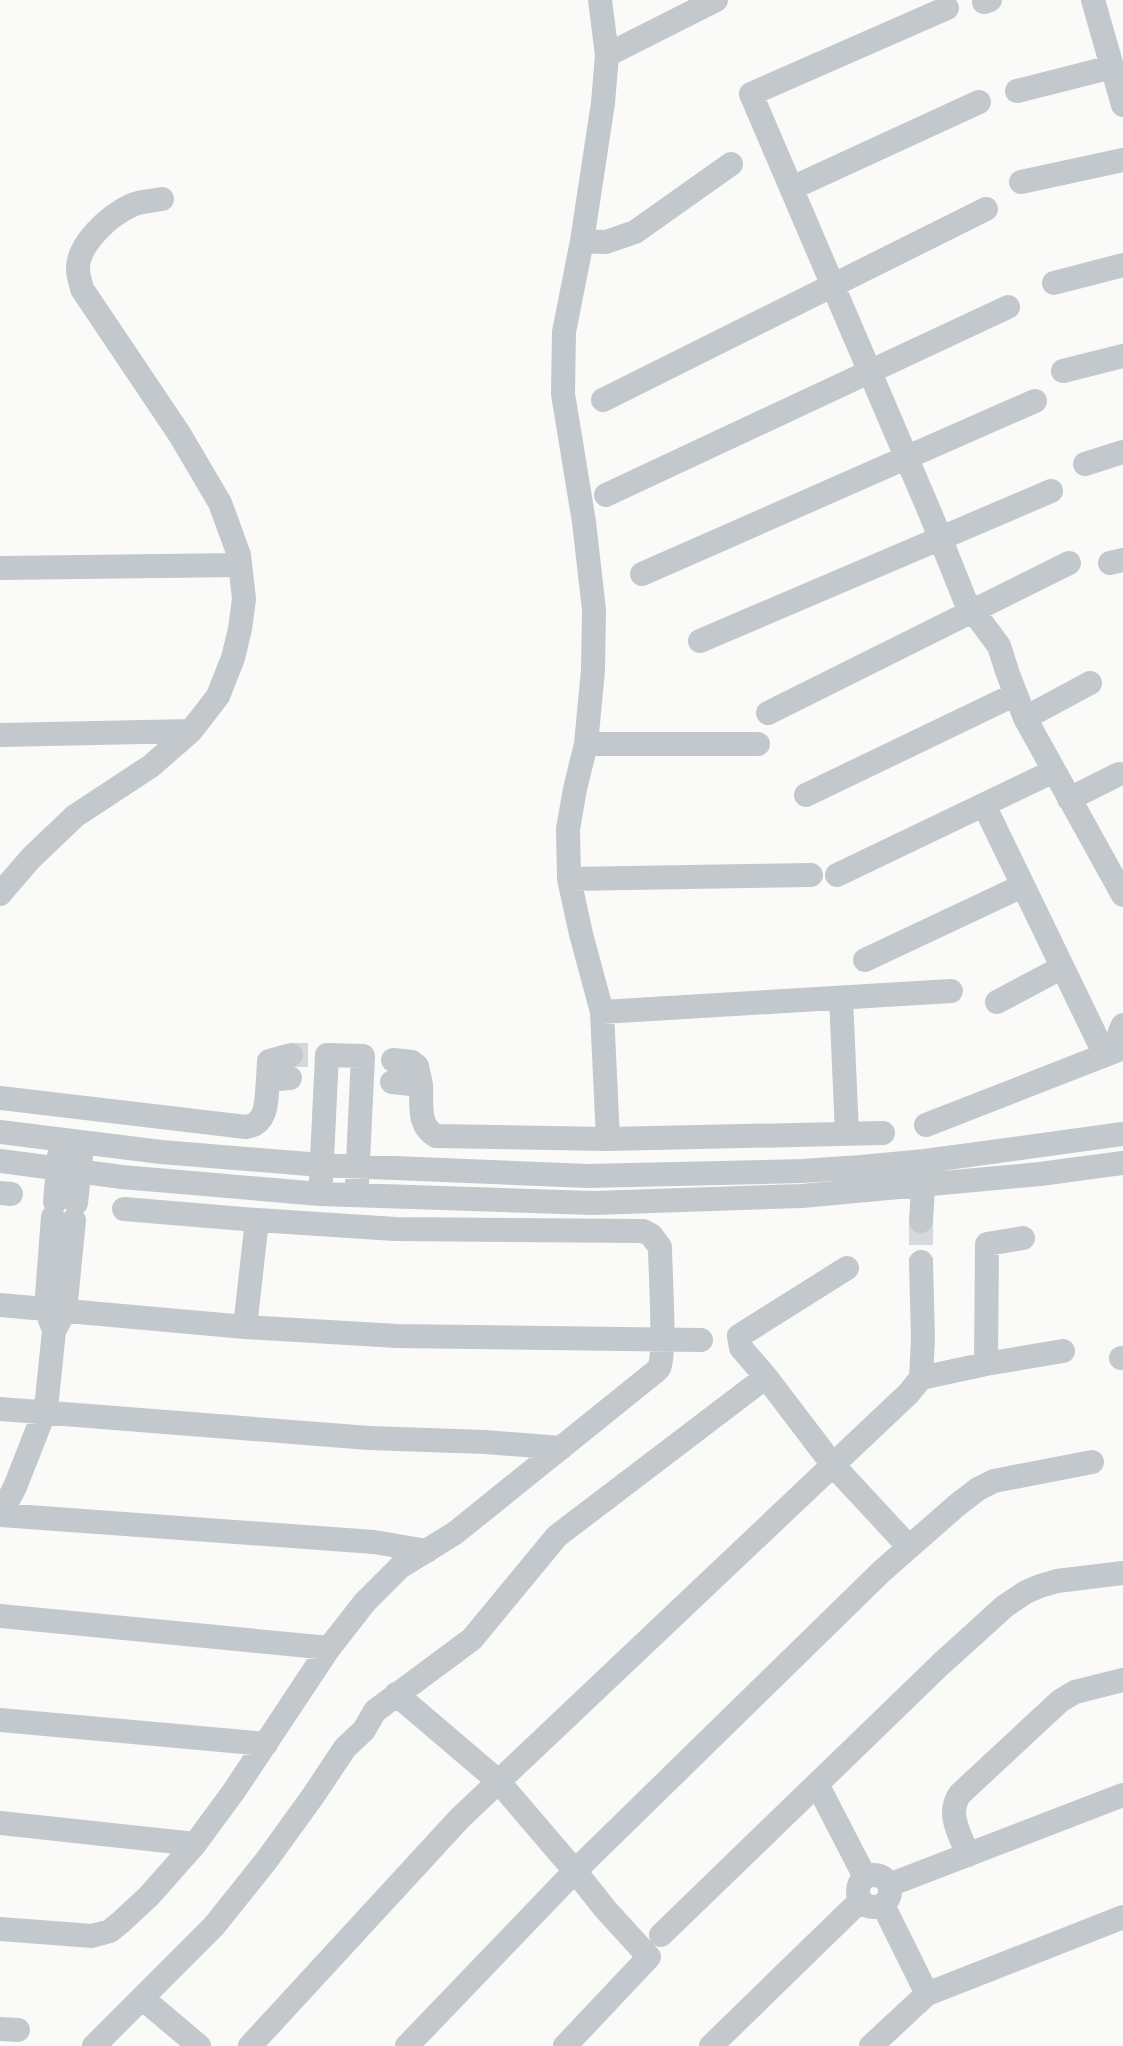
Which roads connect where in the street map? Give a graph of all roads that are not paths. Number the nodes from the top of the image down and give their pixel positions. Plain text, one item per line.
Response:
1 (600, 0) edge
2 (716, 0) edge
3 (1093, 0) edge
4 (947, 8) dead end
5 (607, 55) junction
6 (1112, 67) junction
7 (1017, 91) dead end
8 (979, 102) dead end
9 (1123, 105) edge
10 (1123, 160) edge
11 (731, 164) dead end
12 (1021, 182) dead end
13 (792, 188) junction
14 (162, 199) dead end
15 (986, 209) dead end
16 (582, 241) junction
17 (1123, 265) edge
18 (1054, 283) dead end
19 (833, 285) junction
20 (1008, 307) dead end
21 (1123, 356) edge
22 (870, 371) junction
23 (1063, 371) dead end
24 (603, 400) dead end
25 (1035, 401) dead end
26 (1123, 452) edge
27 (907, 457) junction
28 (1085, 464) dead end
29 (1051, 491) dead end
30 (606, 495) dead end
31 (940, 538) junction
32 (1069, 563) dead end
33 (240, 565) junction
34 (0, 568) edge
35 (642, 574) dead end
36 (973, 611) junction
37 (700, 641) dead end
38 (1090, 683) dead end
39 (1016, 694) junction
40 (768, 713) dead end
41 (1025, 718) junction
42 (191, 731) junction
43 (0, 735) edge
44 (586, 744) junction
45 (758, 744) dead end
46 (1054, 771) junction
47 (1119, 774) dead end
48 (806, 795) dead end
49 (1069, 799) junction
50 (984, 805) junction
51 (811, 875) dead end
52 (837, 875) dead end
53 (569, 879) junction
54 (1022, 886) junction
55 (0, 894) edge
56 (1123, 895) edge
57 (865, 960) dead end
58 (1061, 968) junction
59 (951, 991) dead end
60 (841, 998) junction
61 (997, 1002) dead end
62 (602, 1012) junction
63 (1123, 1025) edge
64 (1117, 1050) edge
65 (302, 1069) junction
66 (377, 1069) junction
67 (0, 1098) edge
68 (926, 1125) dead end
69 (0, 1132) edge
70 (847, 1133) junction
71 (883, 1133) dead end
72 (1123, 1134) edge
73 (608, 1139) junction
74 (72, 1140) junction
75 (0, 1161) edge
76 (1123, 1163) edge
77 (321, 1165) junction
78 (359, 1166) junction
79 (68, 1170) junction
80 (924, 1173) junction
81 (320, 1194) junction
82 (357, 1195) junction
83 (124, 1209) dead end
84 (257, 1220) junction
85 (921, 1221) tunnel mouth
86 (1023, 1238) dead end
87 (921, 1262) tunnel mouth
88 (847, 1268) dead end
89 (0, 1305) edge
90 (55, 1317) junction
91 (245, 1327) junction
92 (662, 1340) junction
93 (701, 1340) dead end
94 (1063, 1351) dead end
95 (986, 1364) junction
96 (766, 1377) junction
97 (921, 1378) junction
98 (0, 1409) edge
99 (44, 1413) junction
100 (561, 1448) junction
101 (1092, 1462) dead end
102 (833, 1465) junction
103 (0, 1515) edge
104 (909, 1547) junction
105 (427, 1551) junction
106 (1123, 1573) edge
107 (0, 1616) edge
108 (329, 1648) junction
109 (1123, 1680) edge
110 (396, 1694) junction
111 (0, 1720) edge
112 (266, 1744) junction
113 (498, 1781) junction
114 (817, 1784) junction
115 (1123, 1795) edge
116 (0, 1823) edge
117 (195, 1844) junction
118 (968, 1855) junction
119 (575, 1871) junction
120 (877, 1897) junction
121 (1123, 1917) edge
122 (0, 1929) edge
123 (661, 1935) dead end
124 (927, 1994) junction
125 (142, 1998) junction
126 (94, 2046) edge
127 (199, 2046) edge
128 (250, 2046) edge
129 (407, 2046) edge
130 (565, 2046) edge
131 (711, 2046) edge
132 (871, 2046) edge

1 - 5 street
2 - 5 street
3 - 6 street
4 - 13 street
5 - 16 street
6 - 7 street
6 - 9 street
8 - 13 street
10 - 12 street
11 - 16 street
13 - 19 street
14 - 33 street
15 - 19 street
16 - 44 street
17 - 18 street
19 - 22 street
19 - 24 street
20 - 22 street
21 - 23 street
22 - 27 street
22 - 30 street
25 - 27 street
26 - 28 street
27 - 31 street
27 - 35 street
29 - 31 street
31 - 36 street
31 - 37 street
32 - 36 street
33 - 34 street
33 - 42 street
36 - 39 street
36 - 40 street
38 - 41 street
39 - 41 street
39 - 48 street
41 - 46 street
42 - 43 street
42 - 55 street
44 - 45 street
44 - 53 street
46 - 49 street
46 - 50 street
47 - 49 street
49 - 56 street
50 - 52 street
50 - 54 street
51 - 53 street
53 - 62 street
54 - 57 street
54 - 58 street
58 - 61 street
58 - 64 street
59 - 60 street
60 - 62 street
60 - 70 street
62 - 73 street
63 - 64 street
64 - 68 street
65 - 66 street
65 - 67 street
65 - 77 street
66 - 73 street
66 - 78 street
69 - 74 street
70 - 71 street
70 - 73 street
72 - 80 street
74 - 77 street
74 - 79 street
75 - 79 street
76 - 80 street
77 - 78 street
77 - 81 street
78 - 80 street
78 - 82 street
79 - 81 street
79 - 90 street
80 - 82 street
80 - 85 street
81 - 82 street
83 - 84 street
84 - 91 street
84 - 92 street
86 - 95 street
87 - 97 street
88 - 96 street
89 - 90 street
90 - 91 street
90 - 99 street
91 - 92 street
92 - 93 street
92 - 100 street
94 - 95 street
95 - 97 street
96 - 102 street
96 - 110 street
97 - 102 street
98 - 99 street
99 - 100 street
99 - 103 street
100 - 105 street
101 - 104 street
102 - 104 street
102 - 113 street
103 - 105 street
104 - 119 street
105 - 108 street
106 - 114 street
107 - 108 street
108 - 112 street
109 - 118 street
110 - 113 street
110 - 125 street
111 - 112 street
112 - 117 street
113 - 119 street
113 - 128 street
114 - 120 street
114 - 123 street
115 - 118 street
116 - 117 street
117 - 122 street
118 - 120 street
119 - 129 street
119 - 130 street
120 - 124 street
120 - 131 street
121 - 124 street
124 - 132 street
125 - 126 street
125 - 127 street

